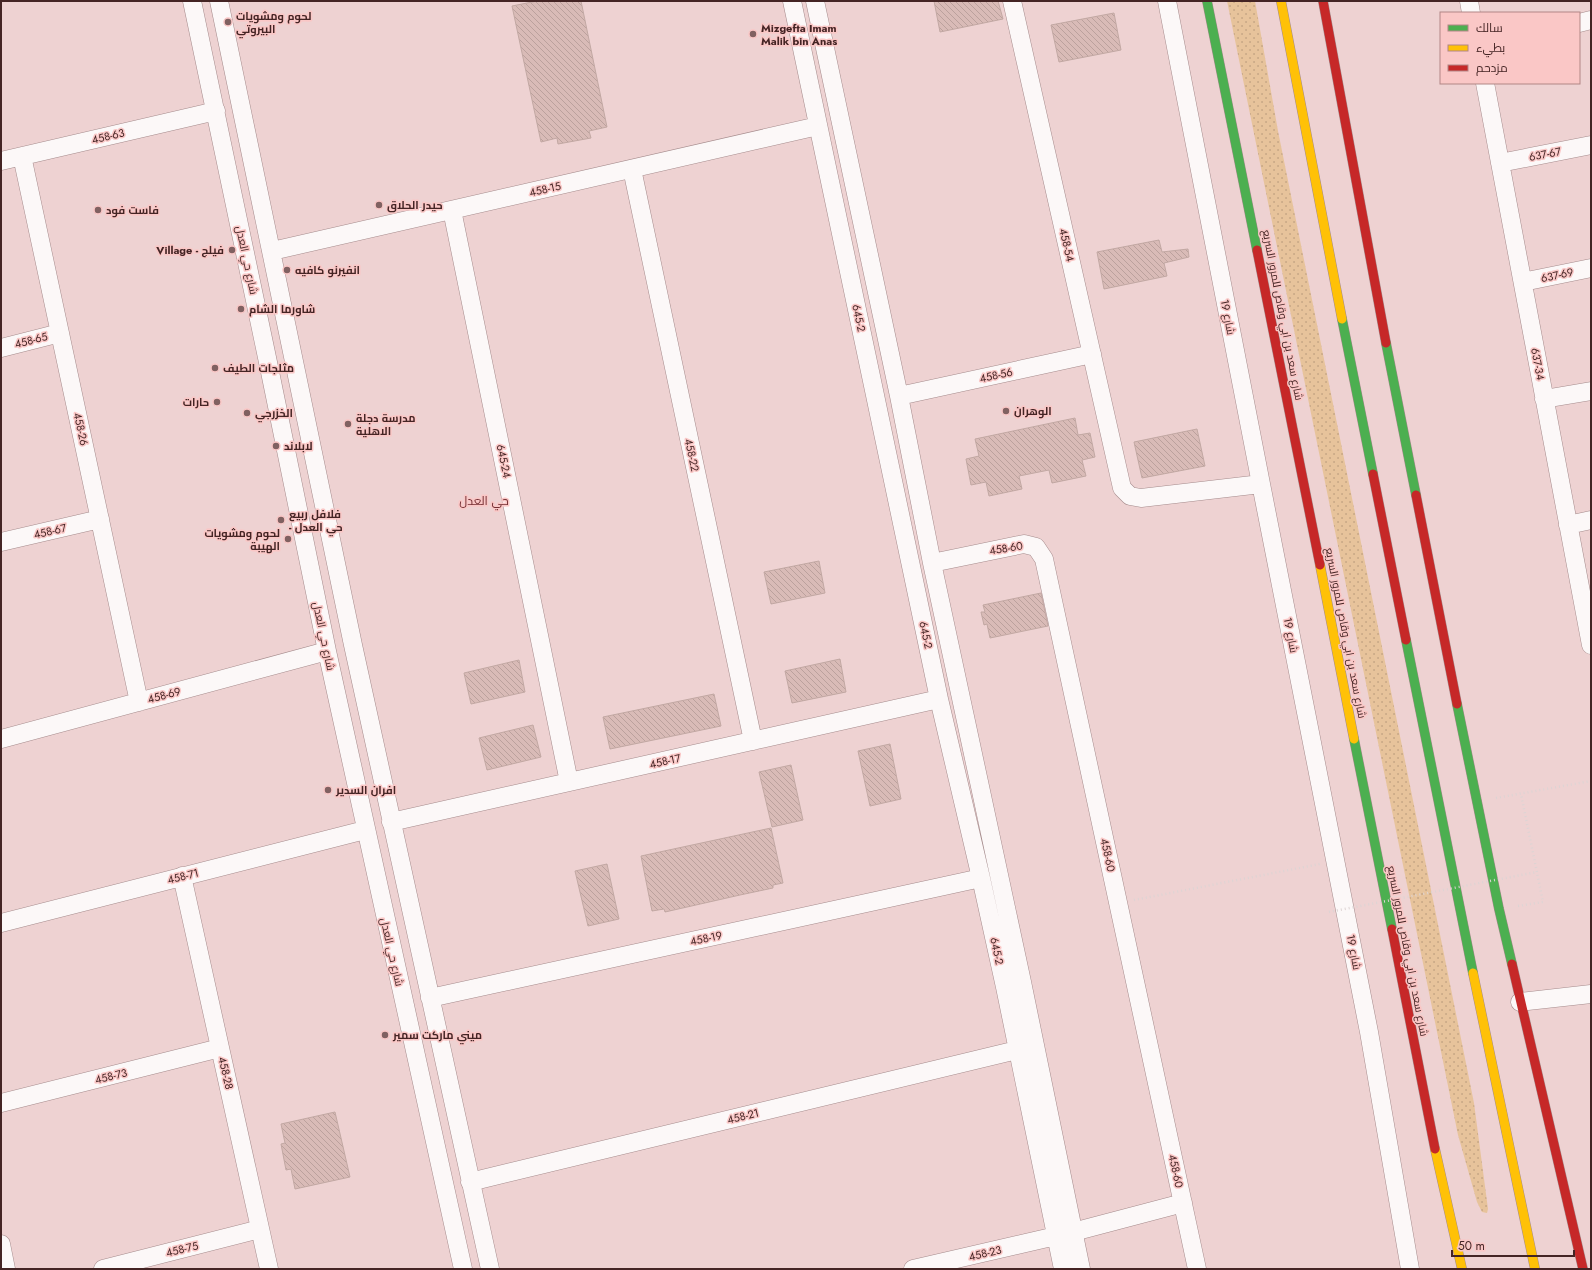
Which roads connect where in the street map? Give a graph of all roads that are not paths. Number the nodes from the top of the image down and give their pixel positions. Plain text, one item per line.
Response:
1 (192, 1) edge
2 (219, 1) edge
3 (792, 1) edge
4 (815, 1) edge
5 (1012, 1) edge
6 (1167, 1) edge
7 (1208, 1) edge
8 (1281, 1) edge
9 (1324, 1) edge
10 (1469, 1) edge
11 (1471, 12) edge
12 (1591, 20) edge
13 (1580, 23) edge
14 (1485, 84) edge
15 (216, 111) junction
16 (818, 126) junction
17 (1591, 145) edge
18 (22, 156) junction
19 (1, 161) edge
20 (1500, 163) junction
21 (632, 169) junction
22 (452, 210) junction
23 (272, 251) junction
24 (1591, 268) edge
25 (1523, 282) junction
26 (60, 333) junction
27 (1, 348) edge
28 (1092, 354) junction
29 (295, 360) junction
30 (269, 367) junction
31 (1591, 391) edge
32 (899, 396) junction
33 (1544, 399) junction
34 (1261, 484) junction
35 (100, 519) junction
36 (1591, 520) edge
37 (1568, 525) junction
38 (1, 542) edge
39 (932, 563) junction
40 (1591, 644) edge
41 (327, 651) junction
42 (939, 699) junction
43 (139, 702) junction
44 (1, 739) edge
45 (753, 741) junction
46 (569, 782) junction
47 (392, 822) junction
48 (365, 830) junction
49 (182, 876) junction
50 (981, 878) junction
51 (1, 923) edge
52 (1022, 982) junction
53 (1005, 986) junction
54 (1591, 994) edge
55 (430, 998) junction
56 (1520, 1002) junction
57 (220, 1048) junction
58 (1017, 1050) junction
59 (1, 1103) edge
60 (1432, 1139) junction
61 (470, 1182) junction
62 (1183, 1203) junction
63 (260, 1229) junction
64 (1064, 1234) junction
65 (1, 1244) edge
66 (1448, 1246) dead end
67 (6, 1269) edge
68 (103, 1269) edge
69 (269, 1269) edge
70 (463, 1269) edge
71 (490, 1269) edge
72 (913, 1269) edge
73 (1063, 1269) edge
74 (1081, 1269) edge
75 (1197, 1269) edge
76 (1410, 1269) edge
77 (1462, 1269) edge
78 (1535, 1269) edge
79 (1583, 1269) edge

1 - 15 street, شارع حي العدل
2 - 23 street
3 - 16 street, 645-2
4 - 32 street, 645-2
5 - 28 street, 458-54
6 - 34 street, شارع 19
7 - 60 main road, شارع سعد بن ابي وقاص للمرور السريع
8 - 78 main road
9 - 56 main road
10 - 11 street
12 - 13 street
14 - 20 street, 637-34
15 - 18 street, 458-63
15 - 30 street, شارع حي العدل
16 - 21 street, 458-15
16 - 42 street, 645-2
17 - 20 street, 637-67
18 - 19 street, 458-63
18 - 26 street, 458-26
20 - 25 street, 637-34
21 - 22 street, 458-15
21 - 45 street, 458-22
22 - 23 street, 458-15
22 - 46 street, 645-24
23 - 29 street
24 - 25 street, 637-69
25 - 33 street, 637-34
26 - 27 street, 458-65
26 - 35 street, 458-26
28 - 32 street, 458-56
28 - 34 street, 458-54
29 - 30 street
29 - 47 street
30 - 41 street, شارع حي العدل
31 - 33 street
32 - 39 street, 645-2
33 - 37 street, 637-34
34 - 76 street, شارع 19
35 - 38 street, 458-67
35 - 43 street, 458-26
36 - 37 street
37 - 40 street, 637-34
39 - 52 street, 645-2
39 - 62 street, 458-60
41 - 43 street, 458-69
41 - 48 street, شارع حي العدل
42 - 45 street, 458-17
42 - 50 street, 645-2
43 - 44 street, 458-69
45 - 46 street, 458-17
46 - 47 street, 458-17
47 - 55 street
48 - 49 street, 458-71
48 - 70 street, شارع حي العدل
49 - 51 street, 458-71
49 - 57 street, 458-28
50 - 53 street, 645-2
50 - 55 street, 458-19
52 - 53 street
52 - 64 street, 645-2
53 - 58 street, 645-2
54 - 56 street
55 - 61 street
56 - 79 main road
57 - 59 street, 458-73
57 - 63 street, 458-28
58 - 61 street, 458-21
58 - 64 street, 645-2
60 - 66 main road
60 - 77 main road, شارع سعد بن ابي وقاص للمرور السريع
61 - 71 street
62 - 64 street, 458-23
62 - 75 street, 458-60
63 - 68 street, 458-75
63 - 69 street, 458-28
64 - 72 street, 458-23
64 - 73 street, 645-2
64 - 74 street, 645-2
65 - 67 street

